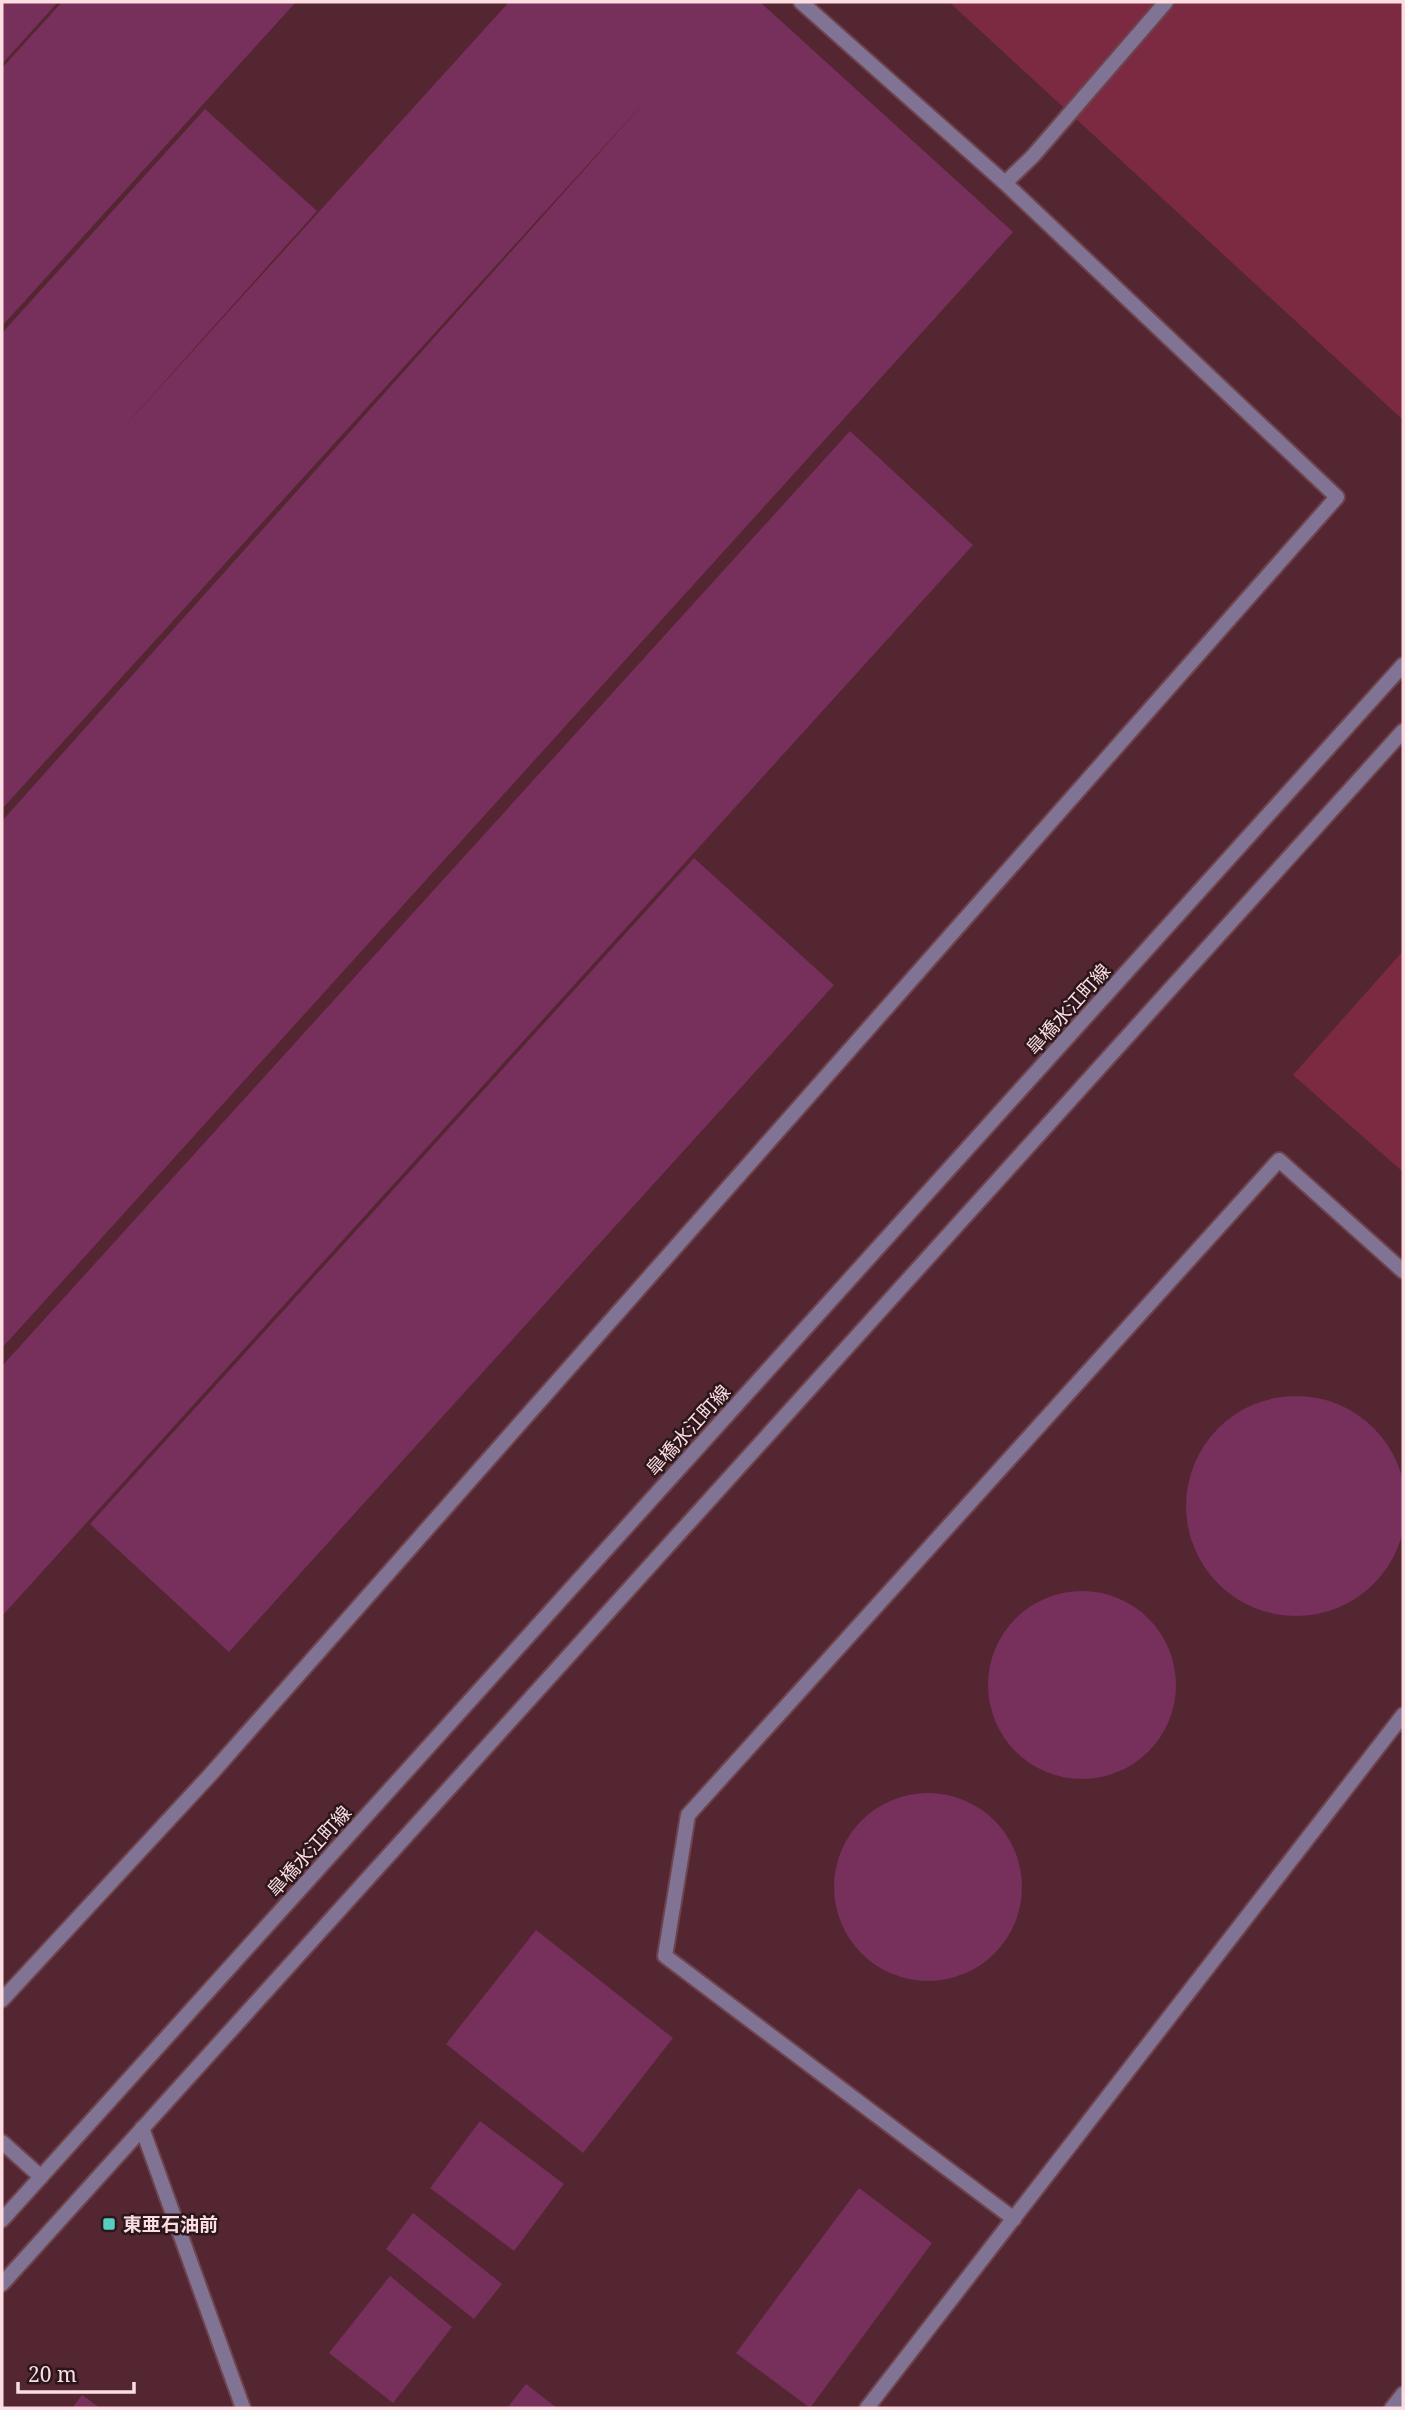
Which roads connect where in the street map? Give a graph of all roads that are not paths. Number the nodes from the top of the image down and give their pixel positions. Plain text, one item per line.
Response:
1 (800, 2) edge
2 (1166, 2) edge
3 (1005, 183) junction
4 (1403, 665) edge
5 (1403, 731) edge
6 (1403, 1271) edge
7 (1403, 1714) edge
8 (2, 2000) edge
9 (142, 2128) junction
10 (2, 2143) edge
11 (41, 2177) junction
12 (2, 2220) edge
13 (1014, 2220) junction
14 (2, 2284) edge
15 (1403, 2393) edge
16 (243, 2408) edge
17 (867, 2408) edge
18 (1392, 2408) edge

1 - 3 street
2 - 3 street
3 - 8 street
4 - 11 street, 皐橋水江町線
5 - 9 street
6 - 13 street
7 - 13 street
9 - 14 street
9 - 16 street
10 - 11 street
11 - 12 street, 皐橋水江町線
13 - 17 street
15 - 18 street

